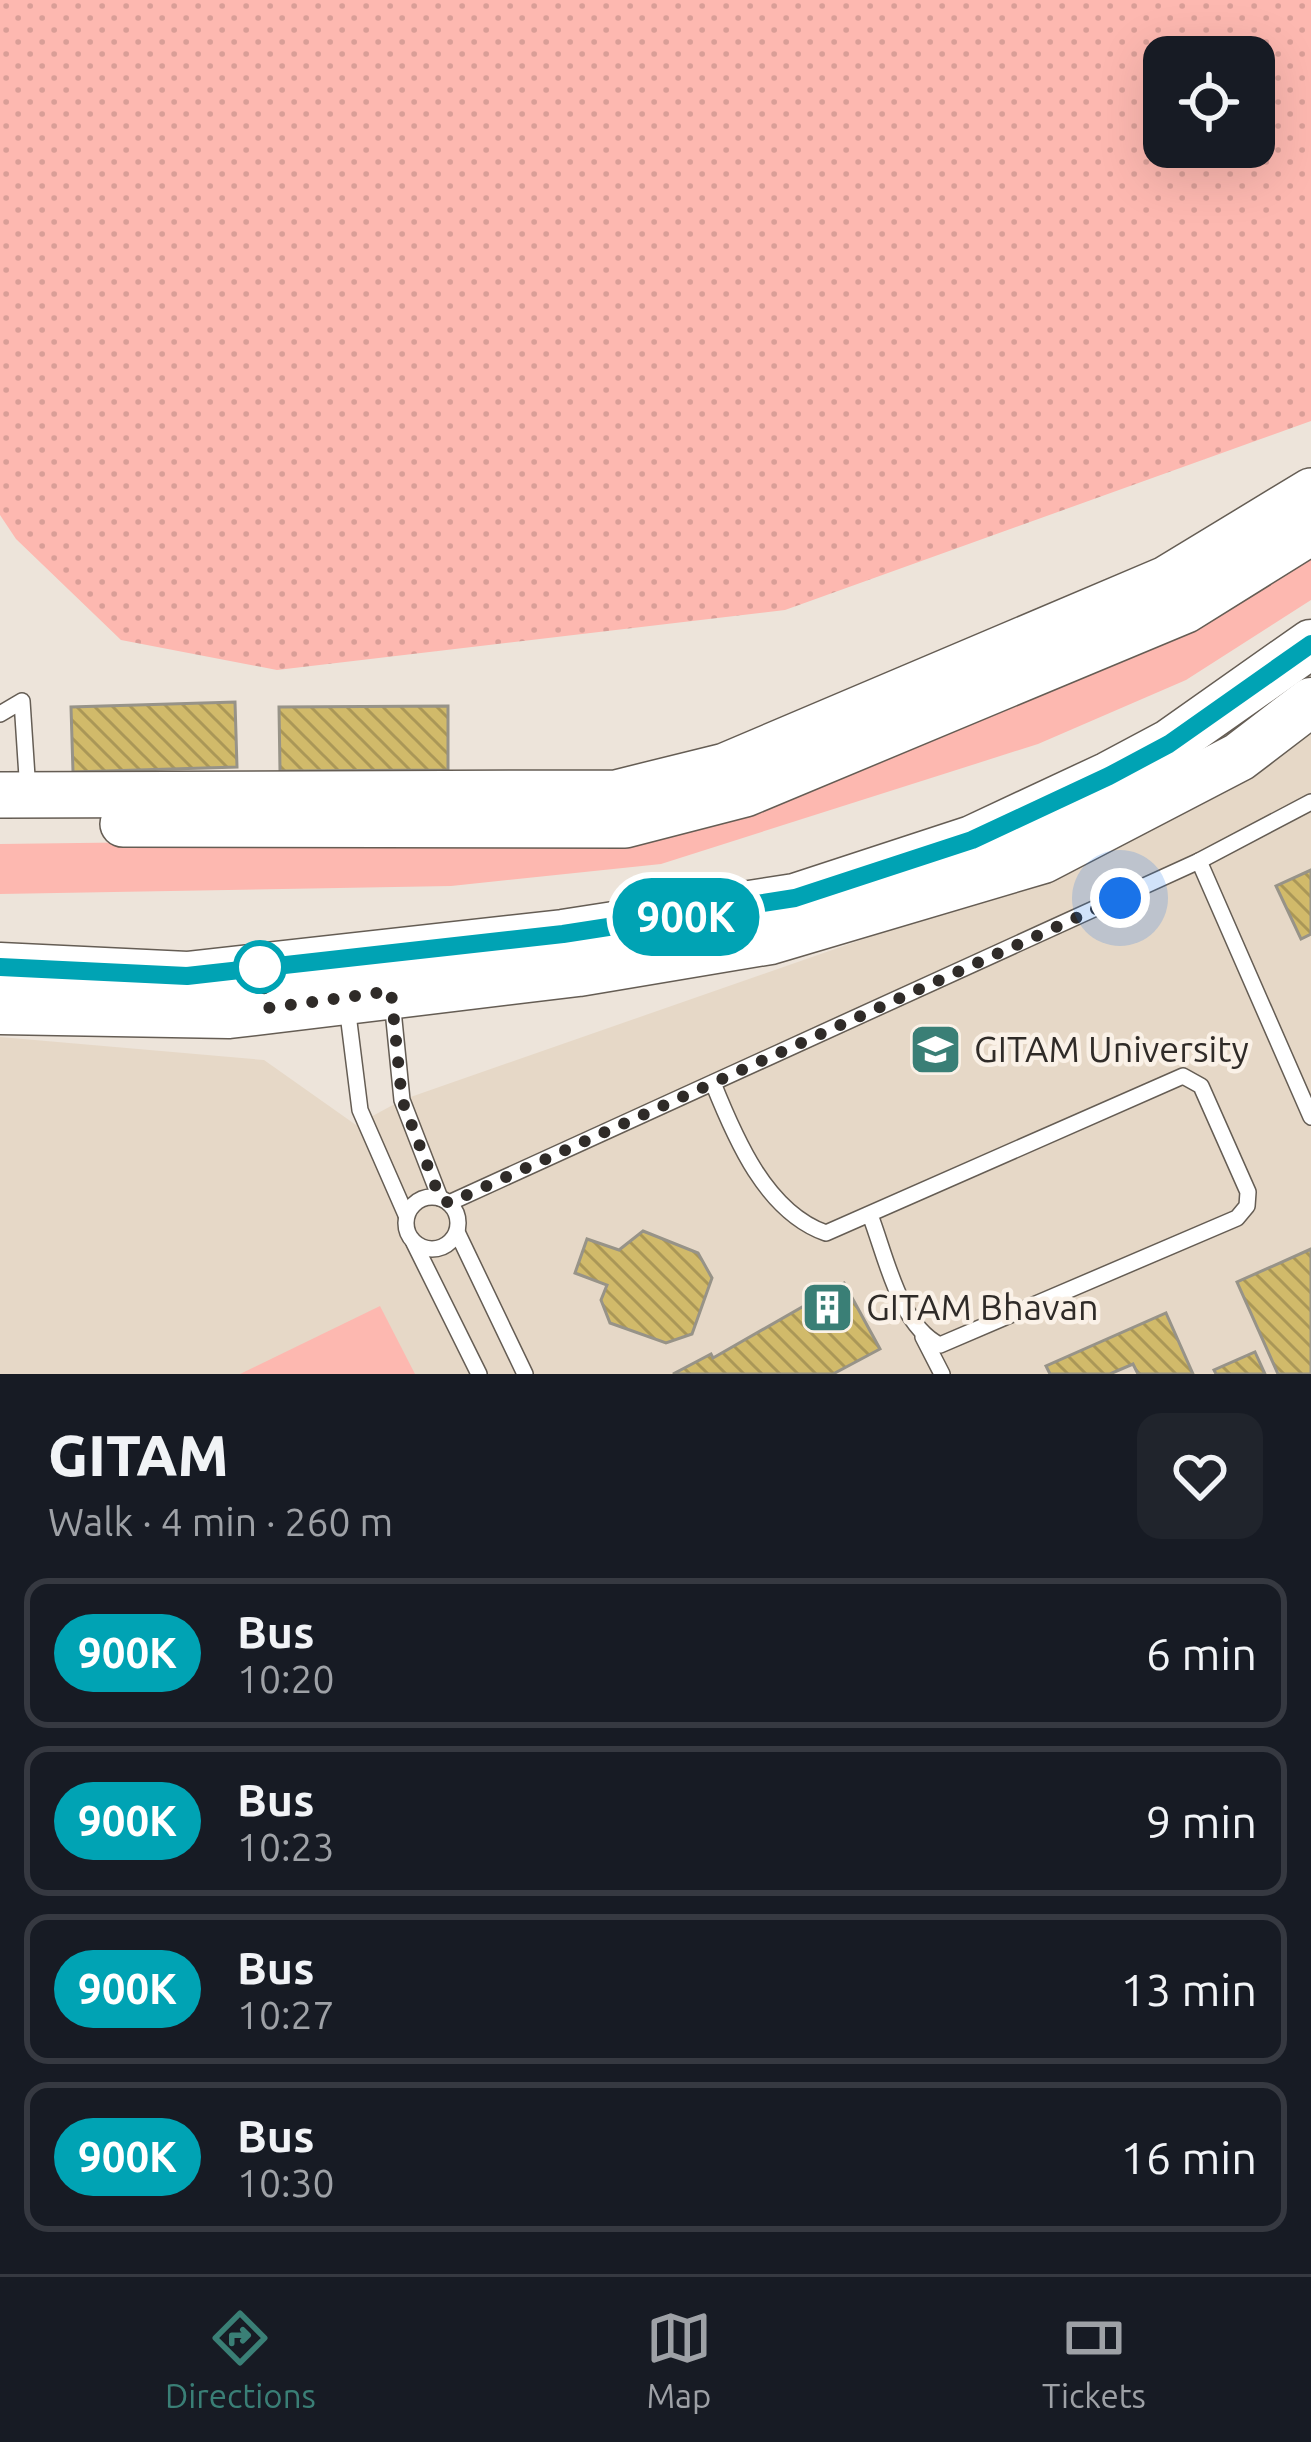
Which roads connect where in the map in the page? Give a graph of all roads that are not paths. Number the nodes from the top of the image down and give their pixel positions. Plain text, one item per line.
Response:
1 (1311, 490) edge
2 (1311, 532) edge
3 (1311, 644) edge
4 (1311, 702) edge
5 (0, 714) edge
6 (1311, 802) edge
7 (9, 805) edge
8 (1199, 861) junction
9 (0, 967) edge
10 (368, 994) junction
11 (0, 1010) edge
12 (713, 1084) junction
13 (1311, 1117) edge
14 (444, 1200) junction
15 (406, 1215) junction
16 (870, 1215) junction
17 (457, 1232) junction
18 (414, 1244) junction
19 (923, 1336) junction
20 (479, 1374) edge
21 (525, 1374) edge
22 (942, 1374) edge

1 - 7 street
2 - 7 street
3 - 9 main road
4 - 10 main road
5 - 7 lane
6 - 8 lane
8 - 12 lane
8 - 13 lane
10 - 11 main road
10 - 14 lane
10 - 15 lane
12 - 14 lane
12 - 16 lane
14 - 15 lane
14 - 17 lane
15 - 18 lane
16 - 19 lane
16 - 19 lane
17 - 18 lane
17 - 21 lane
18 - 20 lane
19 - 22 lane

